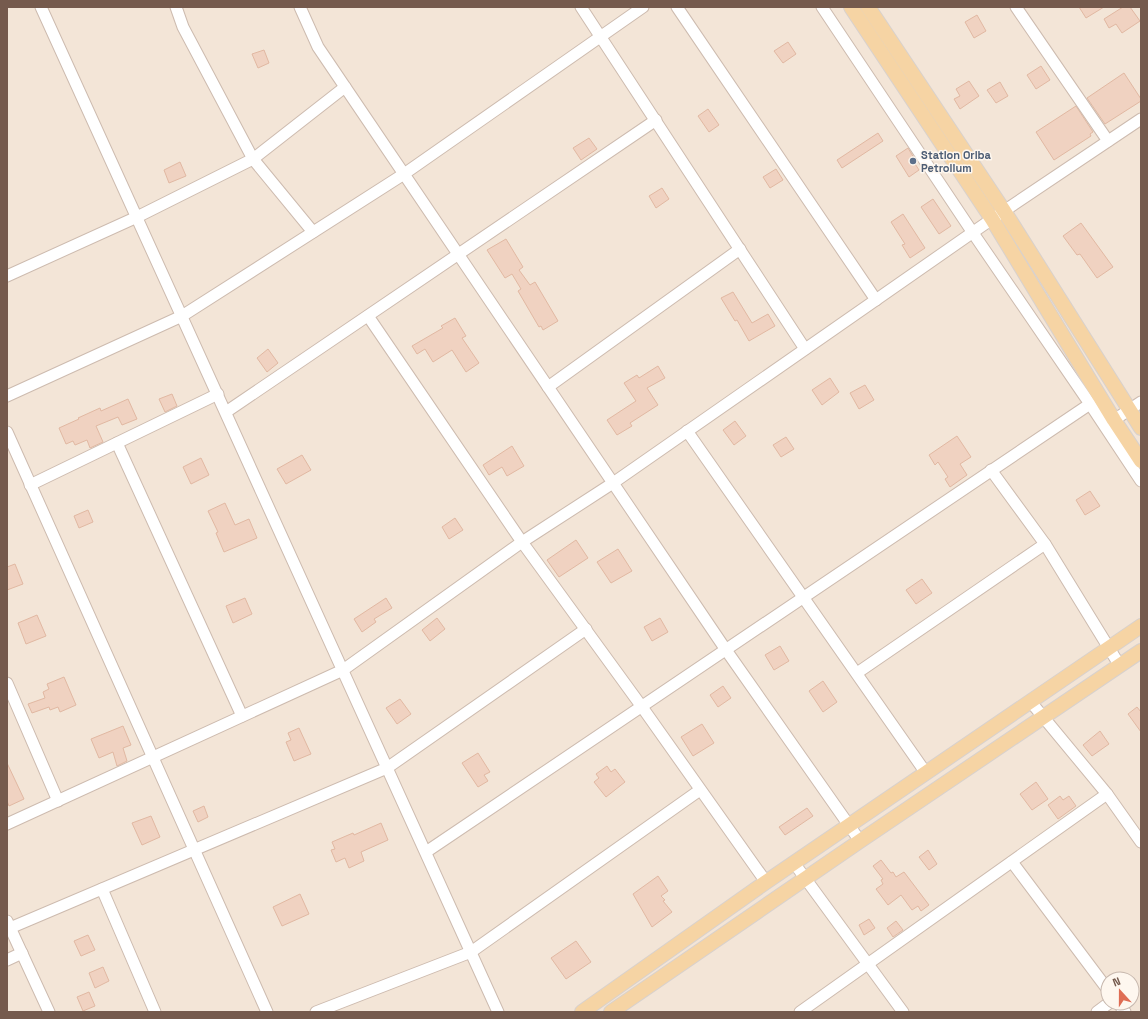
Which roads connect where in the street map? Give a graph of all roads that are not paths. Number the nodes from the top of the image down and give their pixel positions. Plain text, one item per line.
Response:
1 (41, 7) edge
2 (176, 7) edge
3 (300, 7) edge
4 (581, 7) edge
5 (643, 7) edge
6 (677, 7) edge
7 (822, 7) edge
8 (851, 7) edge
9 (1016, 7) edge
10 (870, 12) edge
11 (601, 37) junction
12 (345, 87) junction
13 (1141, 119) edge
14 (656, 120) junction
15 (1108, 141) junction
16 (253, 159) junction
17 (404, 174) junction
18 (998, 215) junction
19 (137, 217) junction
20 (313, 232) junction
21 (973, 233) junction
22 (740, 249) junction
23 (458, 254) junction
24 (7, 276) edge
25 (876, 300) junction
26 (182, 316) junction
27 (368, 316) junction
28 (805, 349) junction
29 (548, 386) junction
30 (218, 394) junction
31 (7, 396) edge
32 (1141, 402) edge
33 (1090, 404) junction
34 (1129, 410) junction
35 (226, 412) junction
36 (1114, 420) junction
37 (1141, 428) edge
38 (687, 431) junction
39 (7, 432) edge
40 (117, 443) junction
41 (1141, 462) edge
42 (991, 470) junction
43 (1141, 481) edge
44 (613, 482) junction
45 (30, 485) junction
46 (522, 542) junction
47 (1045, 544) junction
48 (804, 597) junction
49 (1141, 626) edge
50 (586, 629) junction
51 (1109, 648) junction
52 (726, 650) junction
53 (1141, 651) edge
54 (1120, 666) junction
55 (343, 670) junction
56 (857, 673) junction
57 (7, 683) edge
58 (1030, 702) junction
59 (642, 707) junction
60 (242, 716) junction
61 (1044, 717) junction
62 (153, 757) junction
63 (387, 768) junction
64 (926, 773) junction
65 (700, 790) junction
66 (1107, 794) junction
67 (58, 801) junction
68 (7, 824) edge
69 (849, 826) junction
70 (860, 841) junction
71 (1141, 842) edge
72 (194, 850) junction
73 (426, 852) junction
74 (1012, 862) junction
75 (794, 863) junction
76 (806, 878) junction
77 (766, 882) junction
78 (102, 889) junction
79 (9, 924) edge
80 (471, 952) junction
81 (22, 953) junction
82 (7, 960) edge
83 (868, 964) junction
84 (1100, 979) edge
85 (49, 1012) edge
86 (154, 1012) edge
87 (267, 1012) edge
88 (316, 1012) edge
89 (498, 1012) edge
90 (582, 1012) edge
91 (611, 1012) edge
92 (800, 1012) edge
93 (903, 1012) edge

1 - 19 street
2 - 16 street
3 - 12 street
4 - 11 street
5 - 11 street
6 - 25 street
7 - 21 street
8 - 10 main road
9 - 15 street
10 - 18 main road
11 - 14 street
11 - 17 street
12 - 16 street
12 - 17 street
13 - 15 street
14 - 22 street
14 - 23 street
15 - 18 street
16 - 19 street
16 - 20 street
17 - 20 street
17 - 23 street
18 - 21 street
18 - 34 main road
18 - 36 main road
19 - 24 street
19 - 26 street
20 - 26 street
21 - 25 street
21 - 33 street
22 - 28 street
22 - 29 street
23 - 27 street
23 - 29 street
25 - 28 street
26 - 30 street
26 - 31 street
27 - 35 street
27 - 46 street
28 - 38 street
29 - 44 street
30 - 35 street
30 - 40 street
32 - 34 street
33 - 42 street
33 - 43 street
34 - 36 street
34 - 37 main road
35 - 55 street
36 - 41 main road
38 - 44 street
38 - 48 street
39 - 45 street
40 - 45 street
40 - 60 street
42 - 47 street
42 - 48 street
44 - 46 street
44 - 52 street
45 - 62 street
46 - 50 street
46 - 55 street
47 - 51 street
47 - 56 street
48 - 52 street
48 - 56 street
49 - 51 main road
50 - 59 street
50 - 63 street
51 - 54 street
51 - 58 main road
52 - 59 street
52 - 69 street
53 - 54 main road
54 - 61 main road
55 - 60 street
55 - 63 street
56 - 64 street
57 - 67 street
58 - 61 street
58 - 64 main road
59 - 65 street
59 - 73 street
60 - 62 street
61 - 66 street
61 - 70 main road
62 - 67 street
62 - 72 street
63 - 72 street
63 - 73 street
64 - 69 main road
65 - 77 street
65 - 80 street
66 - 71 street
66 - 74 street
67 - 68 street
69 - 70 street
69 - 75 main road
70 - 76 main road
72 - 78 street
72 - 87 street
73 - 80 street
74 - 83 street
74 - 84 street
75 - 76 street
75 - 77 main road
76 - 83 street
76 - 91 main road
77 - 90 main road
78 - 79 street
78 - 86 street
79 - 81 street
80 - 88 street
80 - 89 street
81 - 82 street
81 - 85 street
83 - 92 street
83 - 93 street

